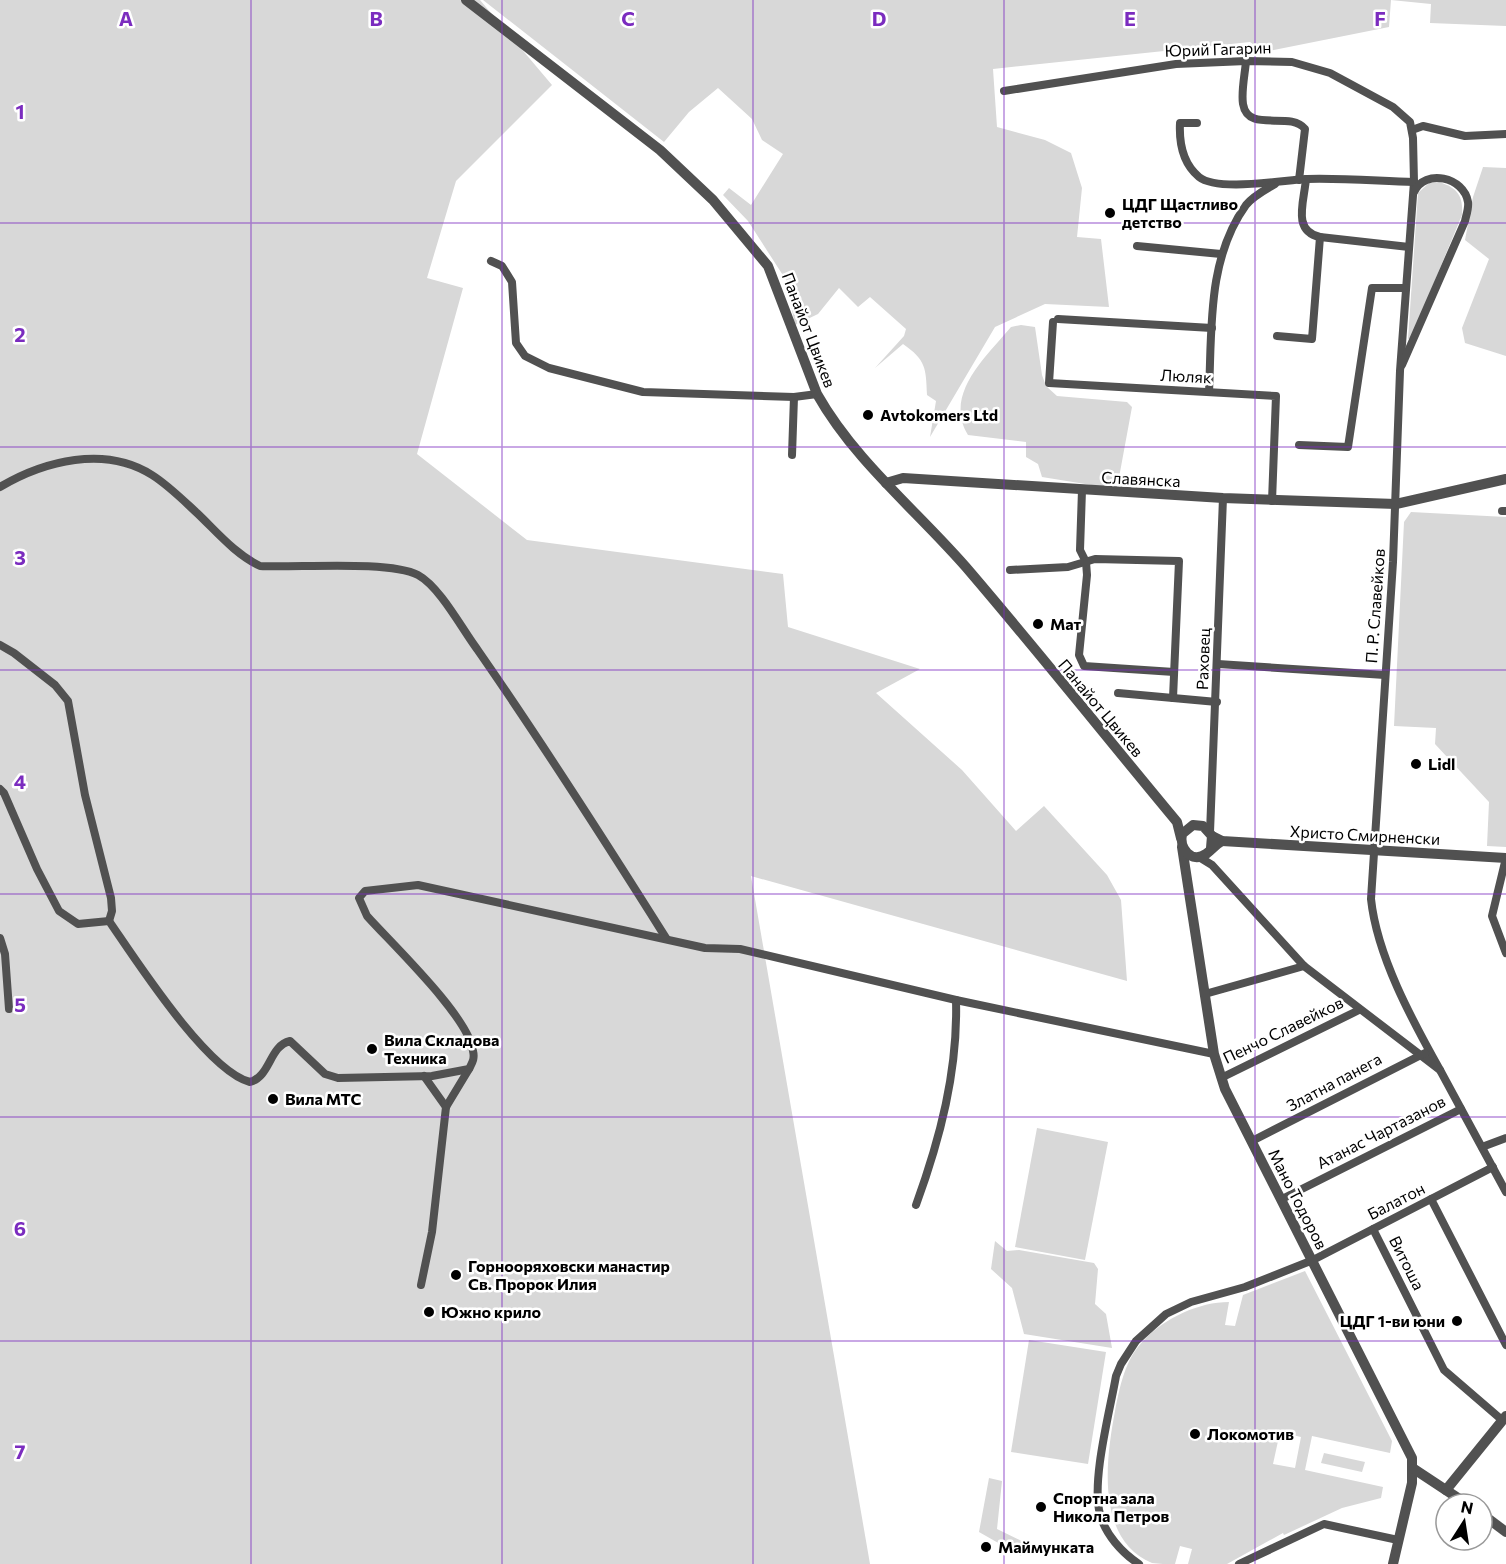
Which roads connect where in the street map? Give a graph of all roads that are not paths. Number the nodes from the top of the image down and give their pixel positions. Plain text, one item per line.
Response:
1 (466, 0) edge
2 (1246, 61) junction
3 (1004, 91) dead end
4 (1197, 123) dead end
5 (1412, 130) junction
6 (1506, 134) edge
7 (1302, 179) junction
8 (1413, 182) junction
9 (1275, 183) junction
10 (1413, 195) junction
11 (1320, 237) junction
12 (1137, 246) dead end
13 (1409, 247) junction
14 (1221, 254) junction
15 (491, 261) dead end
16 (1406, 288) junction
17 (1212, 328) junction
18 (1277, 336) dead end
19 (1400, 371) junction
20 (1209, 392) junction
21 (817, 394) junction
22 (794, 396) junction
23 (1299, 446) dead end
24 (792, 455) dead end
25 (1506, 479) edge
26 (886, 483) junction
27 (0, 488) edge
28 (1082, 490) junction
29 (1223, 498) junction
30 (1272, 501) junction
31 (1396, 504) junction
32 (1086, 562) junction
33 (1010, 570) dead end
34 (0, 645) edge
35 (1218, 664) junction
36 (1174, 672) junction
37 (1385, 675) junction
38 (1118, 693) dead end
39 (1173, 698) junction
40 (1217, 702) junction
41 (0, 789) edge
42 (1177, 822) junction
43 (1209, 830) junction
44 (1182, 843) junction
45 (1211, 849) junction
46 (1373, 850) junction
47 (1195, 856) junction
48 (1506, 858) edge
49 (1212, 865) junction
50 (1184, 868) junction
51 (109, 921) junction
52 (0, 938) edge
53 (666, 938) junction
54 (1506, 953) edge
55 (1304, 966) junction
56 (1205, 994) junction
57 (956, 1000) junction
58 (9, 1009) dead end
59 (1359, 1010) junction
60 (1425, 1053) junction
61 (1214, 1054) junction
62 (469, 1069) junction
63 (424, 1076) junction
64 (1221, 1078) junction
65 (446, 1107) junction
66 (1461, 1109) junction
67 (1506, 1138) edge
68 (1252, 1141) junction
69 (1482, 1147) junction
70 (1493, 1167) junction
71 (1506, 1192) edge
72 (1282, 1199) junction
73 (1431, 1199) junction
74 (916, 1205) dead end
75 (1374, 1229) junction
76 (1313, 1260) junction
77 (421, 1285) dead end
78 (1506, 1345) edge
79 (1504, 1418) edge
80 (1414, 1469) junction
81 (1446, 1490) junction
82 (1449, 1492) edge
83 (1398, 1540) junction
84 (1139, 1564) edge
85 (1239, 1564) edge
86 (1394, 1564) edge

1 - 21 street, Панайот Цвикев
2 - 3 street, Юрий Гагарин
2 - 5 street, Юрий Гагарин
2 - 7 street
4 - 9 street
5 - 6 street
5 - 8 street, П. Р. Славейков
7 - 8 street
7 - 9 street
7 - 11 street
8 - 10 street, П. Р. Славейков
9 - 14 street
10 - 13 street, П. Р. Славейков
10 - 19 street
11 - 13 street
11 - 18 street
12 - 14 street
13 - 16 street, П. Р. Славейков
14 - 17 street
15 - 22 street
16 - 19 street, П. Р. Славейков
16 - 23 street
17 - 20 street
17 - 20 street, Люляк
19 - 31 street, П. Р. Славейков
20 - 30 street, Люляк
21 - 22 street
21 - 26 street, Панайот Цвикев
22 - 24 street
25 - 31 street, Славянска
26 - 28 street, Славянска
26 - 42 street, Панайот Цвикев
27 - 53 street
28 - 29 street, Славянска
28 - 32 street
29 - 30 street, Славянска
29 - 35 street, Раховец
30 - 31 street, Славянска
31 - 37 street, П. Р. Славейков
32 - 33 street
32 - 36 street
32 - 36 street
34 - 51 street
35 - 37 street
35 - 40 street, Раховец
36 - 39 street
37 - 46 street, П. Р. Славейков
38 - 39 street
39 - 40 street
40 - 43 street, Раховец
41 - 51 street
42 - 43 street
42 - 44 street, Панайот Цвикев
43 - 44 street
43 - 45 street
43 - 46 street, Христо Смирненски
44 - 47 street
44 - 50 street, Мано Тодоров
45 - 47 street
45 - 49 street
46 - 48 street, Христо Смирненски
46 - 60 street, П. Р. Славейков
47 - 49 street
47 - 50 street
48 - 54 street
49 - 55 street
50 - 56 street, Мано Тодоров
51 - 63 street
52 - 58 street
53 - 57 street
53 - 62 street
55 - 56 street
55 - 59 street
56 - 61 street, Мано Тодоров
57 - 61 street
57 - 74 street
59 - 60 street
59 - 64 street, Пенчо Славейков
60 - 66 street
60 - 68 street, Златна панега
61 - 64 street, Мано Тодоров
62 - 63 street
62 - 65 street
63 - 65 street
64 - 68 street, Мано Тодоров
65 - 77 street
66 - 69 street
66 - 72 street, Атанас Чартазанов
67 - 69 street
68 - 72 street, Мано Тодоров
69 - 70 street
70 - 71 street
70 - 73 street, Балатон
72 - 76 street, Мано Тодоров
73 - 75 street, Балатон
73 - 78 street
75 - 76 street, Балатон
75 - 79 street, Витоша
76 - 80 street, Мано Тодоров
76 - 84 street, Балатон
79 - 81 street
80 - 81 street
80 - 83 street
81 - 82 street
83 - 85 street
83 - 86 street

